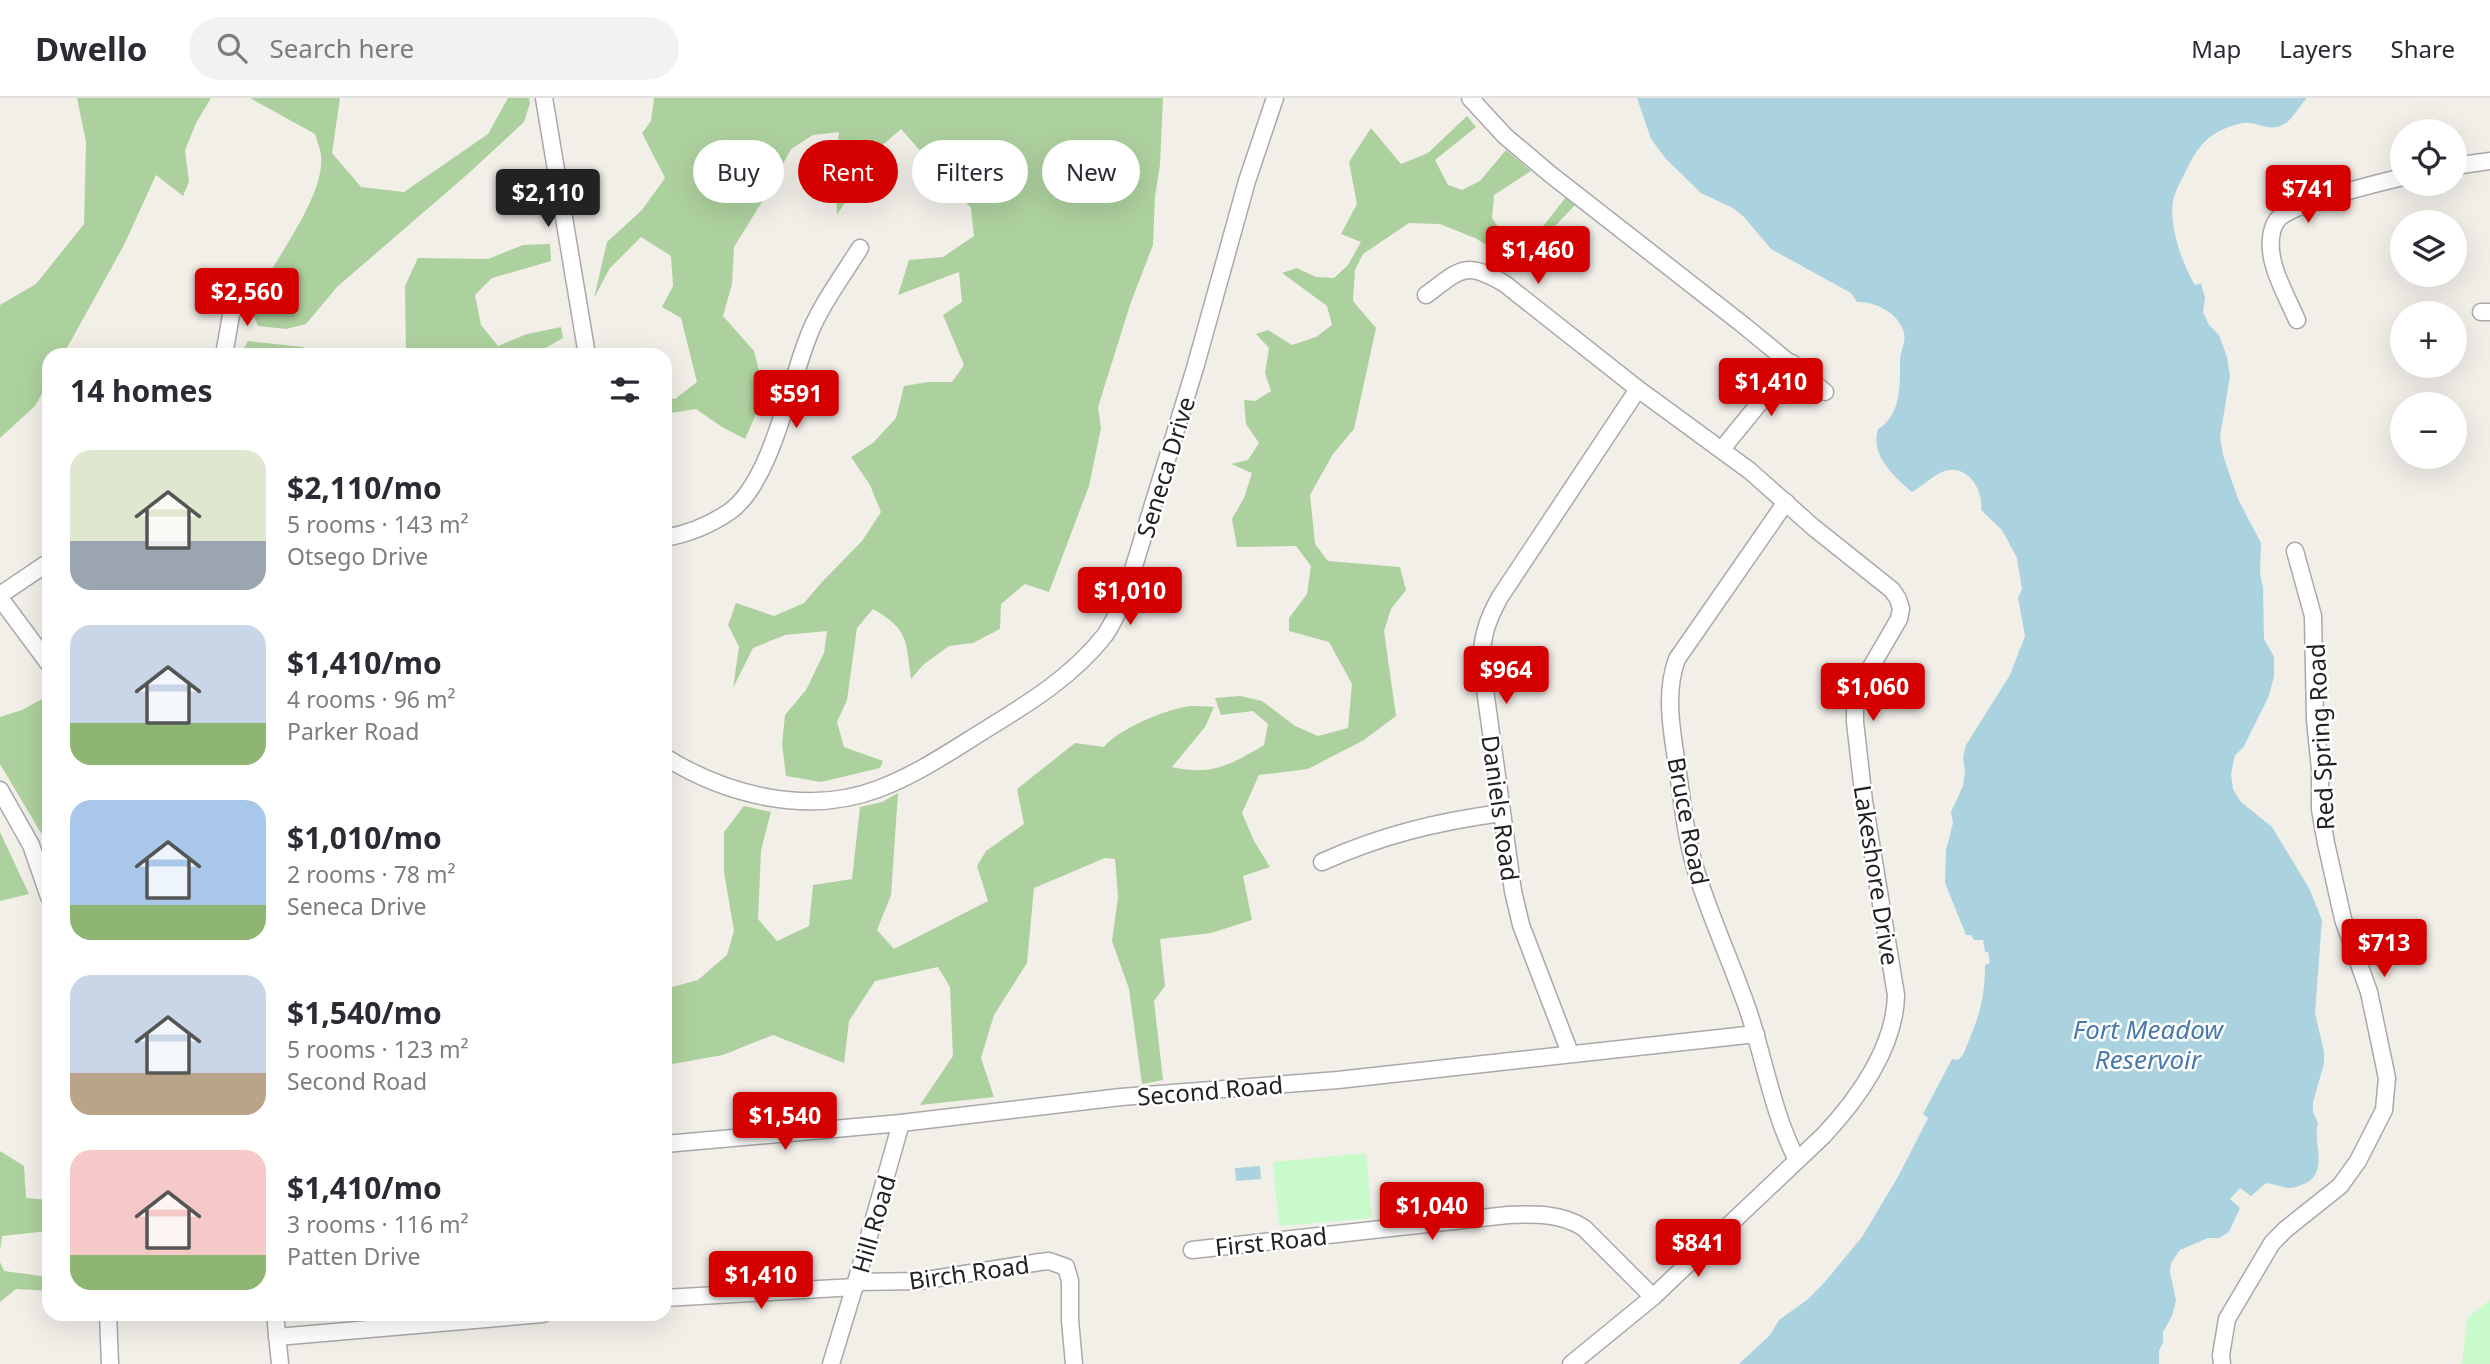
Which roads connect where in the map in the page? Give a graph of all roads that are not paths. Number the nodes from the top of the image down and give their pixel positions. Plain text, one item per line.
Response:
1 (544, 98) edge
2 (1275, 98) edge
3 (1470, 98) edge
4 (2490, 161) edge
5 (2467, 164) edge
6 (2390, 181) edge
7 (860, 248) dead end
8 (242, 287) dead end
9 (1426, 295) dead end
10 (2297, 320) dead end
11 (225, 348) edge
12 (586, 348) edge
13 (1792, 363) junction
14 (1638, 389) junction
15 (1825, 392) dead end
16 (1722, 449) junction
17 (1786, 502) junction
18 (672, 537) edge
19 (2295, 551) dead end
20 (42, 567) edge
21 (0, 596) edge
22 (42, 654) edge
23 (672, 762) edge
24 (0, 790) edge
25 (1501, 813) junction
26 (1322, 862) dead end
27 (42, 877) edge
28 (1756, 1034) junction
29 (1570, 1053) junction
30 (901, 1123) junction
31 (672, 1143) edge
32 (1797, 1160) junction
33 (1192, 1250) dead end
34 (856, 1285) junction
35 (1653, 1297) junction
36 (672, 1298) edge
37 (108, 1321) edge
38 (276, 1321) edge
39 (462, 1321) edge
40 (277, 1337) junction
41 (110, 1364) edge
42 (280, 1364) edge
43 (831, 1364) edge
44 (1074, 1364) edge
45 (1570, 1364) edge
46 (2222, 1364) edge

1 - 12 street
2 - 23 street, Seneca Drive
3 - 13 street
4 - 5 street
6 - 10 street
7 - 18 street
8 - 11 street
9 - 14 street, Lakeshore Drive
13 - 15 street
13 - 16 street
14 - 16 street, Lakeshore Drive
14 - 25 street, Daniels Road
16 - 17 street, Lakeshore Drive
17 - 28 street, Bruce Road
17 - 32 street, Lakeshore Drive
19 - 46 street, Red Spring Road
20 - 21 street
21 - 22 street
24 - 27 street
25 - 26 street
25 - 29 street, Daniels Road
28 - 29 street, Second Road
28 - 32 street, Bruce Road
29 - 30 street, Second Road
30 - 31 street, Second Road
30 - 34 street, Hill Road
32 - 35 street, Lakeshore Drive
33 - 35 street, First Road
34 - 36 street
34 - 43 street, Hill Road
34 - 44 street, Birch Road
35 - 45 street, Lakeshore Drive
37 - 41 street
38 - 40 street
39 - 40 street
40 - 42 street

